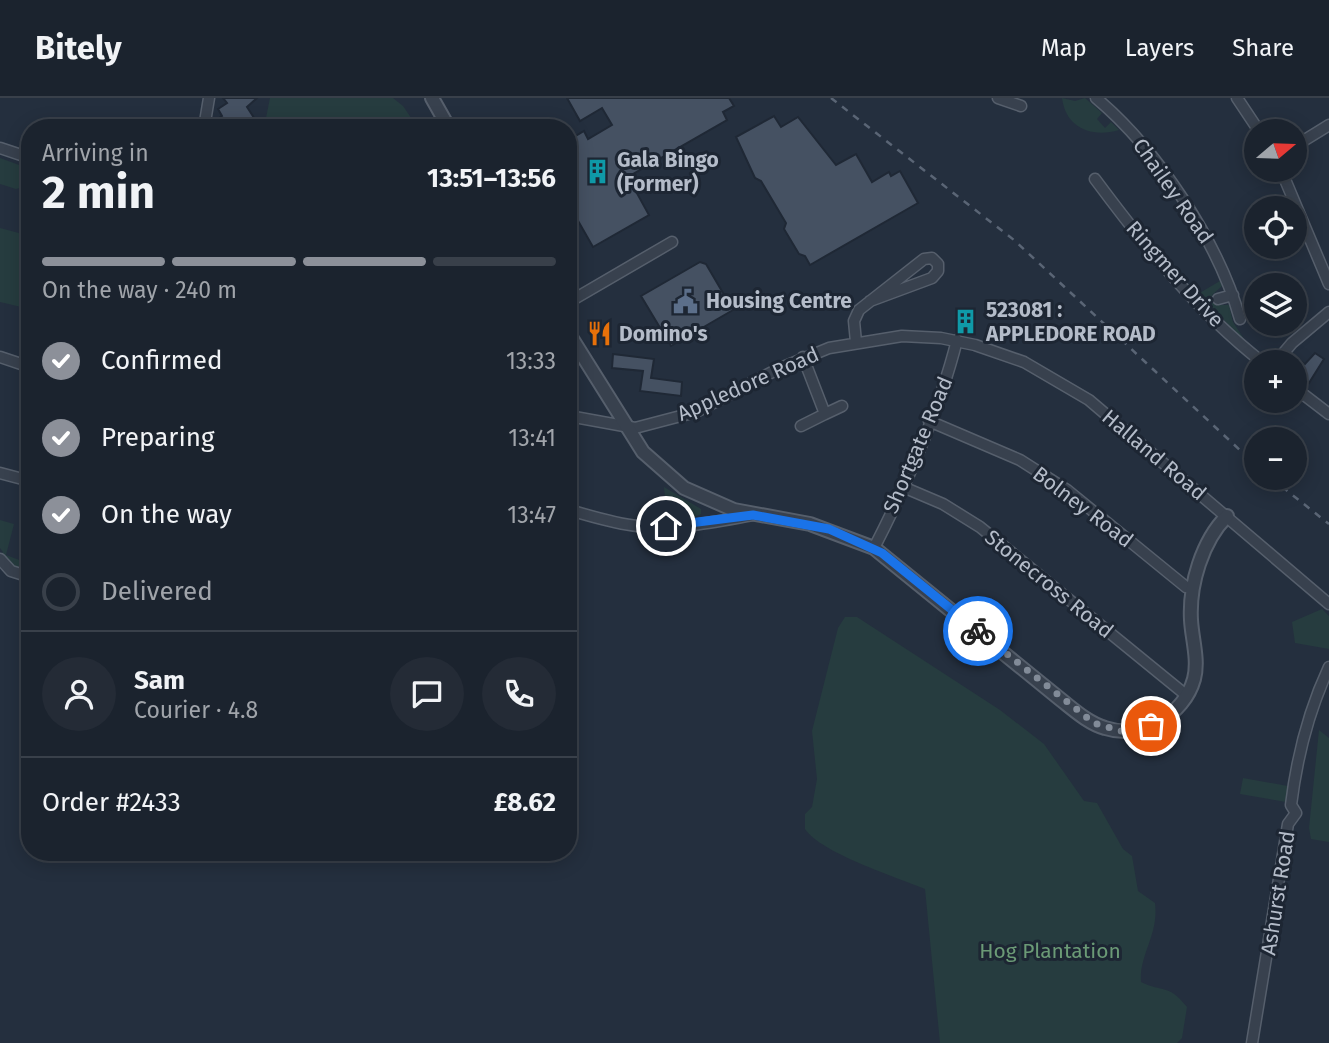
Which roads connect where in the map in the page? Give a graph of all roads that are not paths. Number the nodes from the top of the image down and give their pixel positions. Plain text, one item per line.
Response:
1 (209, 98) edge
2 (432, 98) edge
3 (998, 98) edge
4 (1237, 98) edge
5 (1102, 100) edge
6 (1021, 106) dead end
7 (206, 119) edge
8 (444, 119) edge
9 (1251, 119) edge
10 (1329, 124) edge
11 (1307, 138) edge
12 (0, 148) edge
13 (21, 156) edge
14 (1096, 179) dead end
15 (1286, 182) edge
16 (672, 242) dead end
17 (1329, 284) edge
18 (1233, 295) junction
19 (577, 297) edge
20 (1218, 299) dead end
21 (870, 301) junction
22 (1329, 312) edge
23 (1240, 319) dead end
24 (957, 340) junction
25 (856, 342) junction
26 (577, 347) edge
27 (1248, 350) edge
28 (1286, 350) edge
29 (0, 357) edge
30 (803, 357) junction
31 (21, 364) edge
32 (1307, 397) edge
33 (842, 406) dead end
34 (825, 414) junction
35 (1329, 414) edge
36 (577, 418) edge
37 (929, 421) junction
38 (623, 424) junction
39 (801, 426) dead end
40 (0, 473) edge
41 (21, 479) edge
42 (903, 487) junction
43 (577, 512) edge
44 (753, 515) junction
45 (1227, 516) junction
46 (874, 548) junction
47 (0, 559) edge
48 (21, 574) edge
49 (1192, 588) junction
50 (1329, 604) edge
51 (1329, 668) edge
52 (1186, 695) junction
53 (1252, 1043) edge

1 - 7 street
2 - 8 street
3 - 6 street
4 - 9 street
5 - 18 street, Chailey Road
10 - 11 street
12 - 13 street
14 - 27 street, Ringmer Drive
15 - 17 street
16 - 19 street
18 - 20 street
18 - 23 street, Chailey Road
21 - 21 street
21 - 25 street
22 - 28 street
24 - 25 street, Appledore Road
24 - 37 street, Shortgate Road
24 - 45 street, Halland Road
25 - 30 street, Appledore Road
26 - 38 street
29 - 31 street
30 - 34 street
30 - 38 street, Appledore Road
32 - 35 street
33 - 34 street
34 - 39 street
36 - 38 street, Appledore Road
37 - 42 street, Shortgate Road
37 - 49 street, Bolney Road
38 - 44 street
40 - 41 street
42 - 46 street, Shortgate Road
42 - 52 street, Stonecross Road
43 - 44 street
44 - 46 street
45 - 49 street
45 - 50 street, Halland Road
46 - 52 street
47 - 48 street
49 - 52 street
51 - 53 street, Ashurst Road

